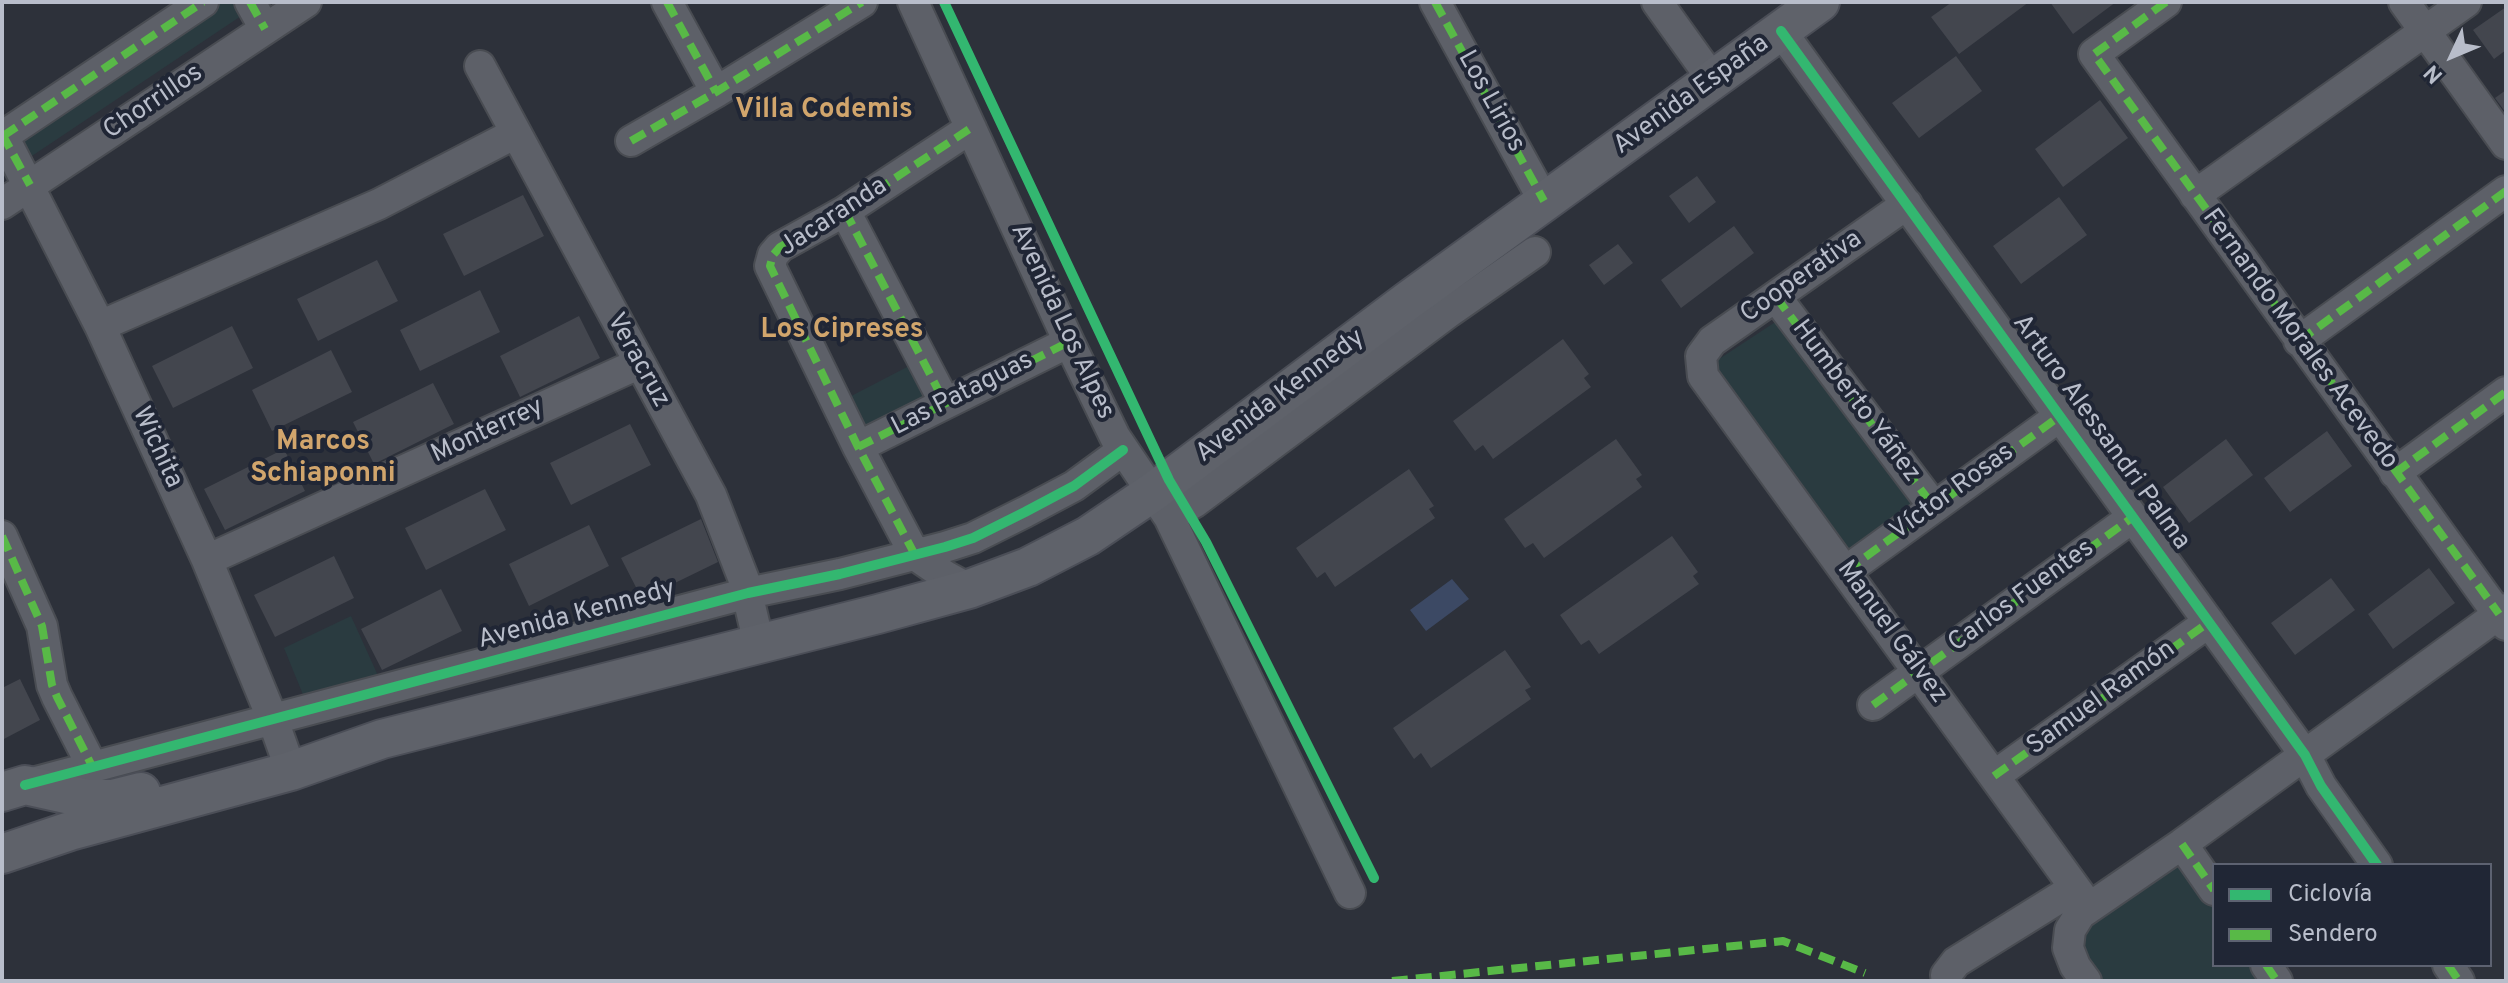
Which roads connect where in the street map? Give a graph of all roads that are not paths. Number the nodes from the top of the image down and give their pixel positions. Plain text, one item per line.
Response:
1 (203, 2) edge
2 (250, 2) edge
3 (306, 2) edge
4 (667, 2) edge
5 (862, 2) edge
6 (913, 2) edge
7 (1435, 2) edge
8 (1657, 2) edge
9 (1820, 2) edge
10 (2166, 2) edge
11 (2404, 2) edge
12 (2466, 2) edge
13 (265, 29) junction
14 (1781, 31) junction
15 (2425, 31) junction
16 (480, 66) dead end
17 (1713, 80) junction
18 (716, 92) junction
19 (971, 128) junction
20 (514, 134) junction
21 (2, 135) edge
22 (631, 141) dead end
23 (2506, 144) edge
24 (1602, 161) joint
25 (30, 185) junction
26 (2506, 191) edge
27 (2195, 195) junction
28 (1544, 201) junction
29 (2, 204) edge
30 (1907, 204) junction
31 (845, 211) junction
32 (1535, 252) dead end
33 (1776, 297) junction
34 (100, 326) junction
35 (2299, 341) junction
36 (1069, 342) junction
37 (1370, 351) junction
38 (1701, 356) joint
39 (638, 364) junction
40 (2506, 392) edge
41 (945, 403) junction
42 (2060, 416) junction
43 (858, 447) junction
44 (1123, 450) junction
45 (2395, 473) junction
46 (1161, 504) junction
47 (1934, 507) junction
48 (2133, 517) junction
49 (2, 536) edge
50 (915, 555) junction
51 (207, 560) junction
52 (1846, 571) junction
53 (969, 589) junction
54 (748, 593) junction
55 (2504, 616) edge
56 (2209, 622) junction
57 (759, 644) junction
58 (1919, 672) junction
59 (1873, 705) dead end
60 (283, 748) junction
61 (2305, 755) junction
62 (92, 766) junction
63 (1994, 776) junction
64 (14, 789) edge
65 (2182, 844) junction
66 (2, 854) edge
67 (2376, 863) edge
68 (2212, 887) edge
69 (1350, 893) dead end
70 (2082, 897) junction
71 (2081, 973) edge
72 (1947, 981) edge

1 - 21 street
2 - 13 street
3 - 13 street, Chorrillos
4 - 18 street
5 - 18 street
6 - 19 street, Avenida Los Alpes
7 - 28 street, Los Lirios
8 - 17 street
9 - 14 main road, Avenida España
10 - 27 street, Fernando Morales Acevedo
11 - 15 street
12 - 15 street
13 - 25 street, Chorrillos
14 - 17 main road, Avenida España
14 - 30 street, Arturo Alessandri Palma
15 - 23 street
15 - 27 street
16 - 20 street, Veracruz
17 - 24 main road, Avenida España
18 - 22 street
19 - 31 street, Jacaranda
19 - 36 street, Avenida Los Alpes
20 - 34 street
20 - 39 street, Veracruz
21 - 25 street, Wichita
24 - 28 main road, Avenida Kennedy
25 - 29 street, Chorrillos
25 - 34 street, Wichita
26 - 35 street
27 - 35 street, Fernando Morales Acevedo
28 - 37 main road, Avenida Kennedy
30 - 33 street, Cooperativa
30 - 42 street, Arturo Alessandri Palma
31 - 41 street
31 - 43 street, Jacaranda
32 - 37 street, Avenida Kennedy
33 - 38 street, Cooperativa
33 - 47 street, Humberto Yáñez
34 - 51 street, Wichita
35 - 45 street, Fernando Morales Acevedo
36 - 41 street, Las Pataguas
36 - 44 street, Avenida Los Alpes
37 - 46 main road, Avenida Kennedy
38 - 52 street, Manuel Gálvez
39 - 51 street, Monterrey
39 - 54 street, Veracruz
40 - 45 street
41 - 43 street, Las Pataguas
42 - 47 street, Víctor Rosas
42 - 48 street, Arturo Alessandri Palma
43 - 50 street, Jacaranda
44 - 46 street, Avenida Los Alpes
44 - 50 street, Avenida Kennedy
45 - 55 street, Fernando Morales Acevedo
46 - 53 main road, Avenida Kennedy
46 - 69 street, Avenida Los Alpes
47 - 52 street, Víctor Rosas
48 - 56 street, Arturo Alessandri Palma
48 - 58 street, Carlos Fuentes
49 - 62 street
50 - 53 street
50 - 54 street, Avenida Kennedy
51 - 60 street, Wichita
52 - 58 street, Manuel Gálvez
53 - 57 main road, Avenida Kennedy
54 - 57 street, Veracruz
54 - 60 street, Avenida Kennedy
55 - 61 street
56 - 61 street, Arturo Alessandri Palma
56 - 63 street, Samuel Ramón
57 - 60 main road, Avenida Kennedy
58 - 59 street, Carlos Fuentes
58 - 63 street, Manuel Gálvez
60 - 62 street, Avenida Kennedy
60 - 64 main road, Avenida Kennedy
60 - 66 main road, Avenida Kennedy
61 - 65 street
61 - 67 street, Arturo Alessandri Palma
62 - 64 street, Avenida Kennedy
63 - 70 street, Manuel Gálvez
65 - 68 street
65 - 70 street
70 - 71 street
70 - 72 street

